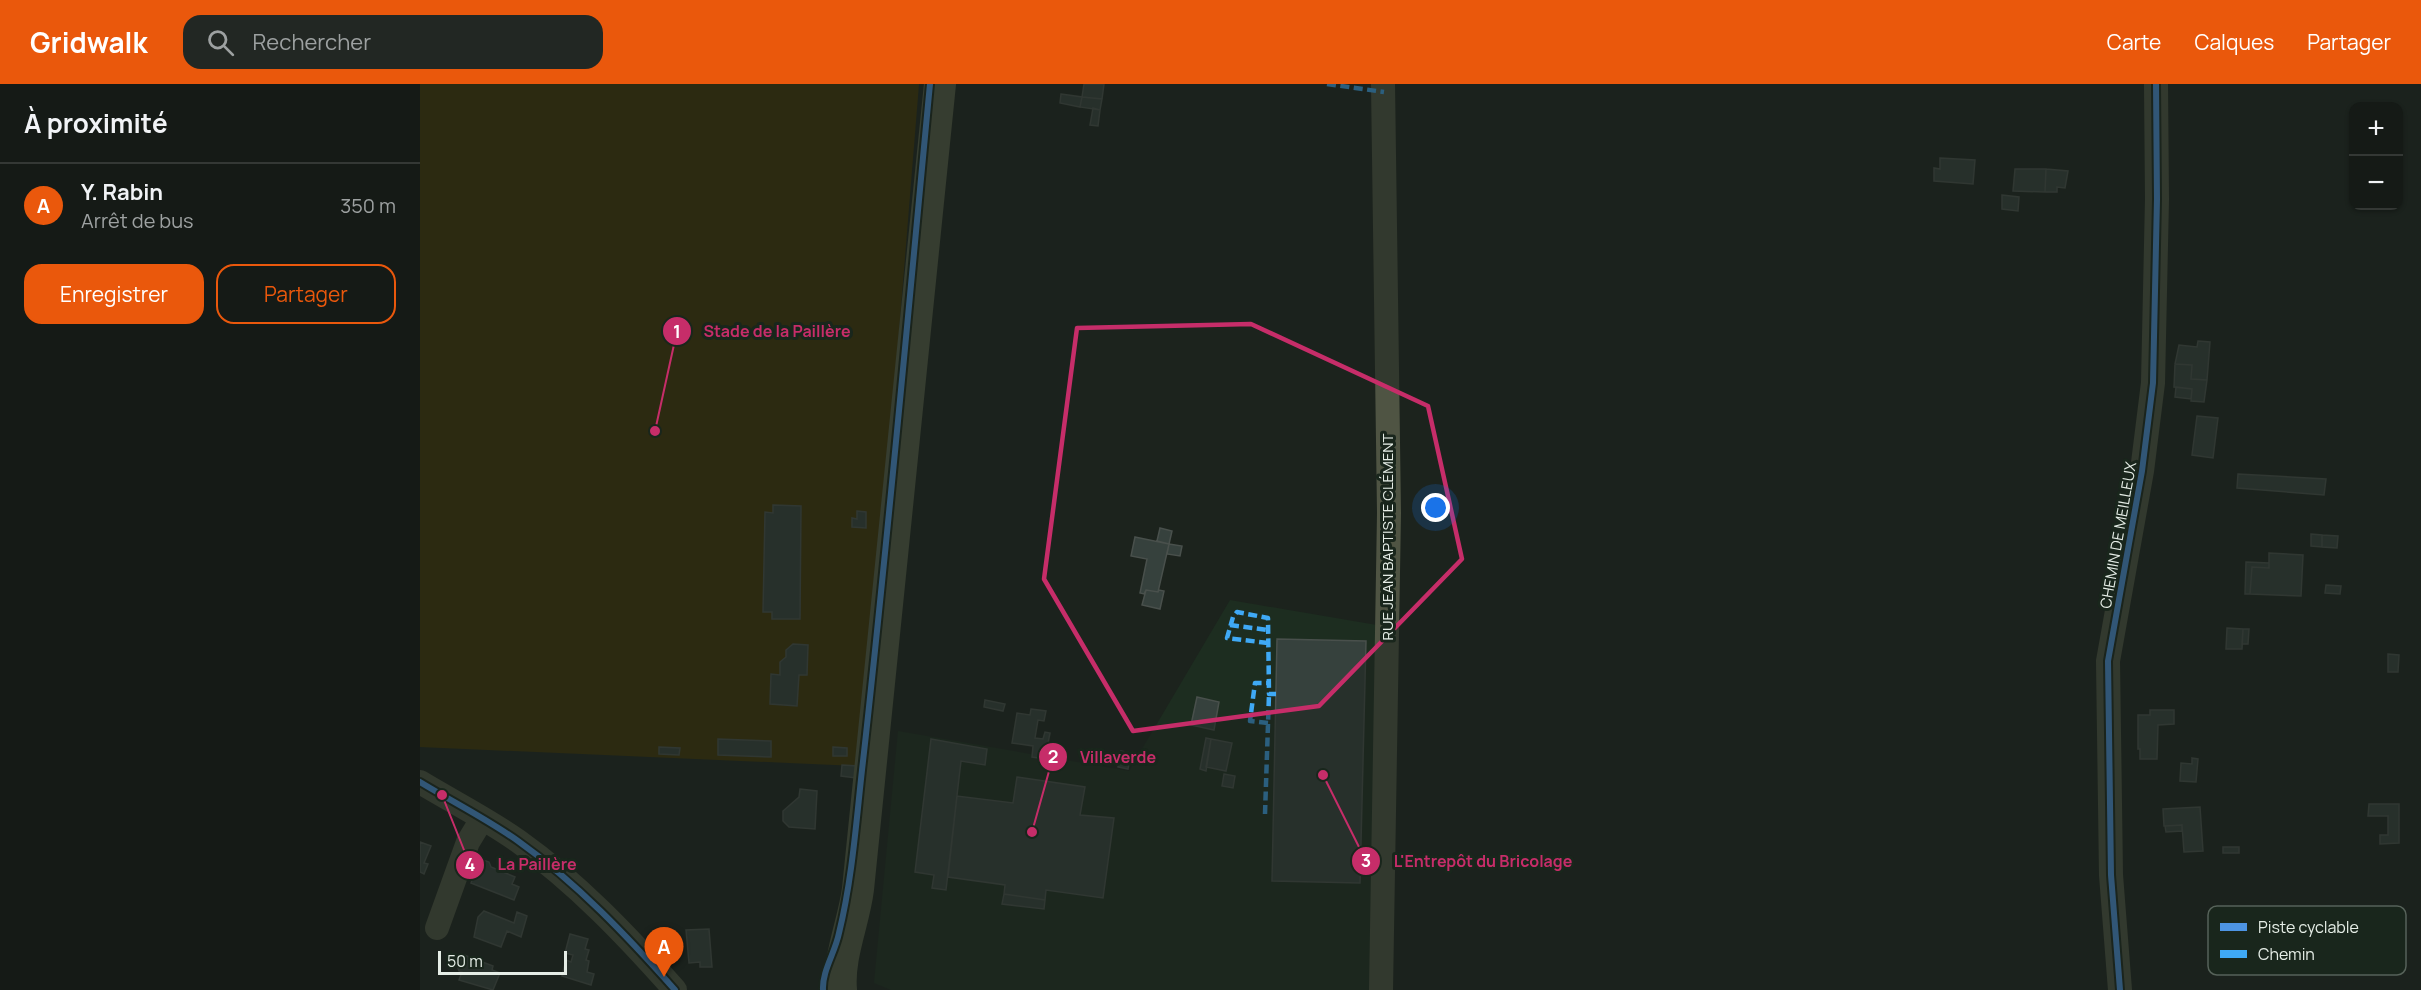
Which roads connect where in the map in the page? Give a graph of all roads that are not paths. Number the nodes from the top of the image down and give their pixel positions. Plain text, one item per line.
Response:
1 (940, 84) edge
2 (1383, 84) edge
3 (2156, 84) edge
4 (420, 782) edge
5 (482, 819) junction
6 (855, 915) junction
7 (437, 928) dead end
8 (675, 990) edge
9 (841, 990) edge
10 (861, 990) edge
11 (1381, 990) edge
12 (2120, 990) edge

1 - 6 main road
2 - 11 street, RUE JEAN BAPTISTE CLÉMENT
3 - 12 street, CHEMIN DE MEILLEUX
4 - 5 street
5 - 7 street
5 - 8 street
6 - 9 main road
6 - 10 main road

